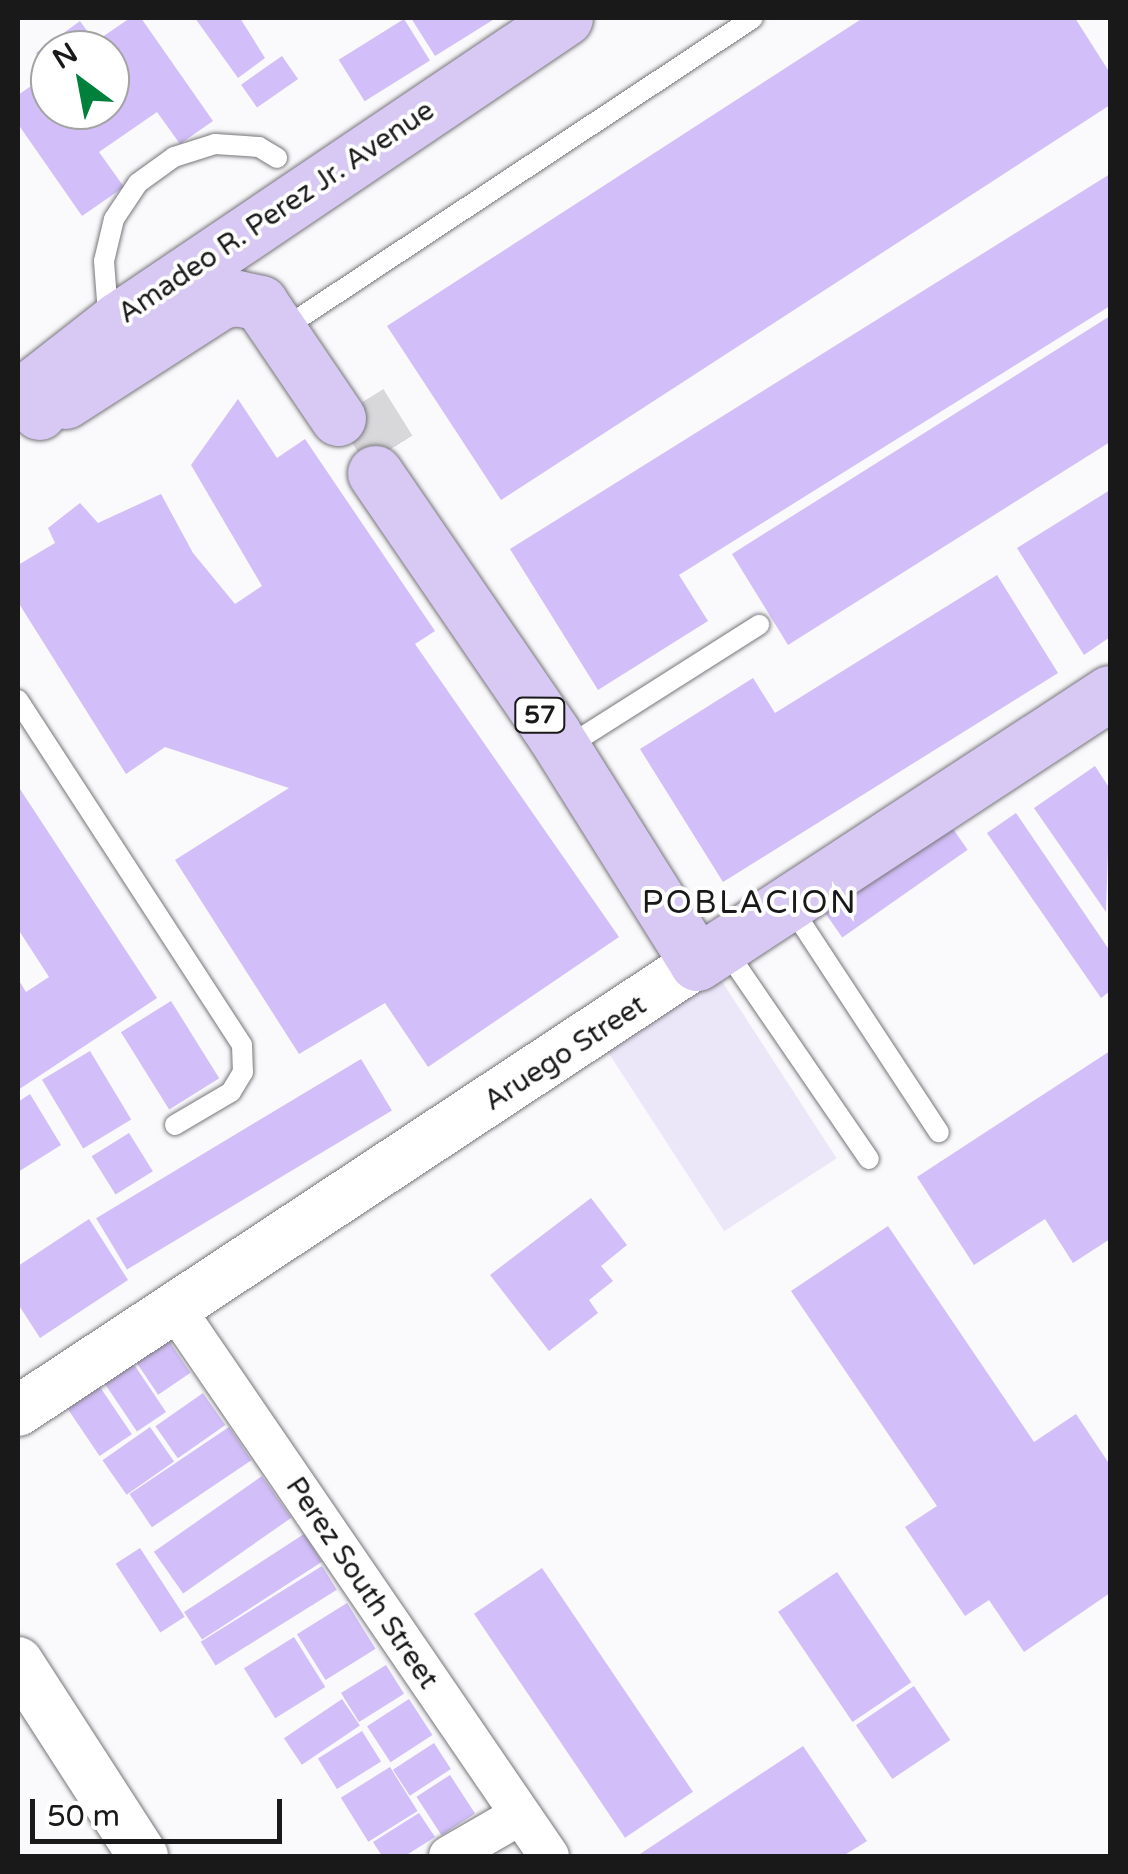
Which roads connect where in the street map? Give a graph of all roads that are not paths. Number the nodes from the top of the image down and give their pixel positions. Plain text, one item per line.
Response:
1 (562, 18) edge
2 (753, 18) edge
3 (277, 158) dead end
4 (247, 230) junction
5 (304, 315) junction
6 (119, 319) junction
7 (24, 418) edge
8 (759, 624) dead end
9 (1110, 693) edge
10 (18, 700) edge
11 (588, 734) junction
12 (788, 902) junction
13 (720, 959) junction
14 (174, 1125) dead end
15 (939, 1132) dead end
16 (868, 1159) dead end
17 (176, 1310) junction
18 (18, 1411) edge
19 (18, 1662) edge
20 (520, 1815) junction
21 (143, 1856) edge
22 (449, 1856) edge
23 (549, 1856) edge

1 - 4 main road, Amadeo R. Perez Jr. Avenue
2 - 5 lane
3 - 6 lane
4 - 5 main road
4 - 6 main road, Amadeo R. Perez Jr. Avenue
5 - 7 main road
6 - 7 main road, Amadeo R. Perez Jr. Avenue
8 - 11 lane
9 - 12 main road, Aruego Street
10 - 14 lane
11 - 13 main road
11 - 13 main road, 57
12 - 13 main road, Aruego Street
12 - 15 lane
13 - 16 lane
13 - 17 street, Aruego Street
17 - 18 street, Aruego Street
17 - 20 street, Perez South Street
19 - 21 street
20 - 22 street
20 - 23 street, Perez South Street

